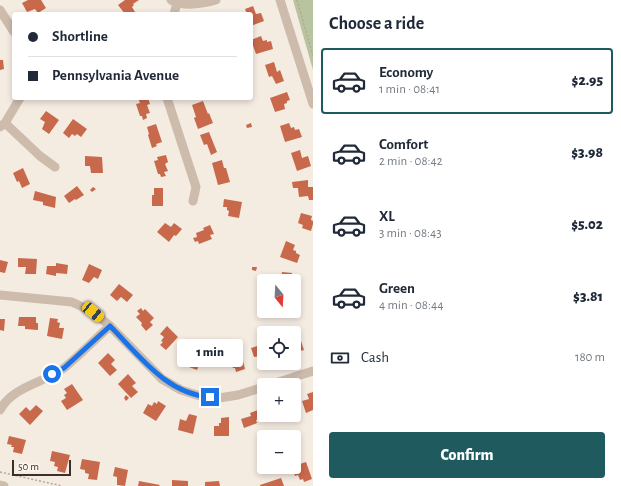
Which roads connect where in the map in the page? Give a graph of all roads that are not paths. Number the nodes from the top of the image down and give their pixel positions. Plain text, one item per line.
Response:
1 (216, 0) edge
2 (280, 0) edge
3 (174, 2) edge
4 (0, 10) edge
5 (12, 29) edge
6 (19, 100) edge
7 (169, 100) edge
8 (313, 104) edge
9 (3, 125) edge
10 (55, 167) dead end
11 (193, 201) dead end
12 (0, 295) edge
13 (110, 326) junction
14 (313, 371) edge
15 (291, 378) edge
16 (257, 389) edge
17 (0, 410) edge
18 (0, 485) edge
19 (4, 486) edge

1 - 3 street
2 - 8 street
4 - 5 street
6 - 9 street
7 - 11 street
9 - 10 street
12 - 13 street
13 - 16 street
13 - 17 street
14 - 15 street
18 - 19 street

